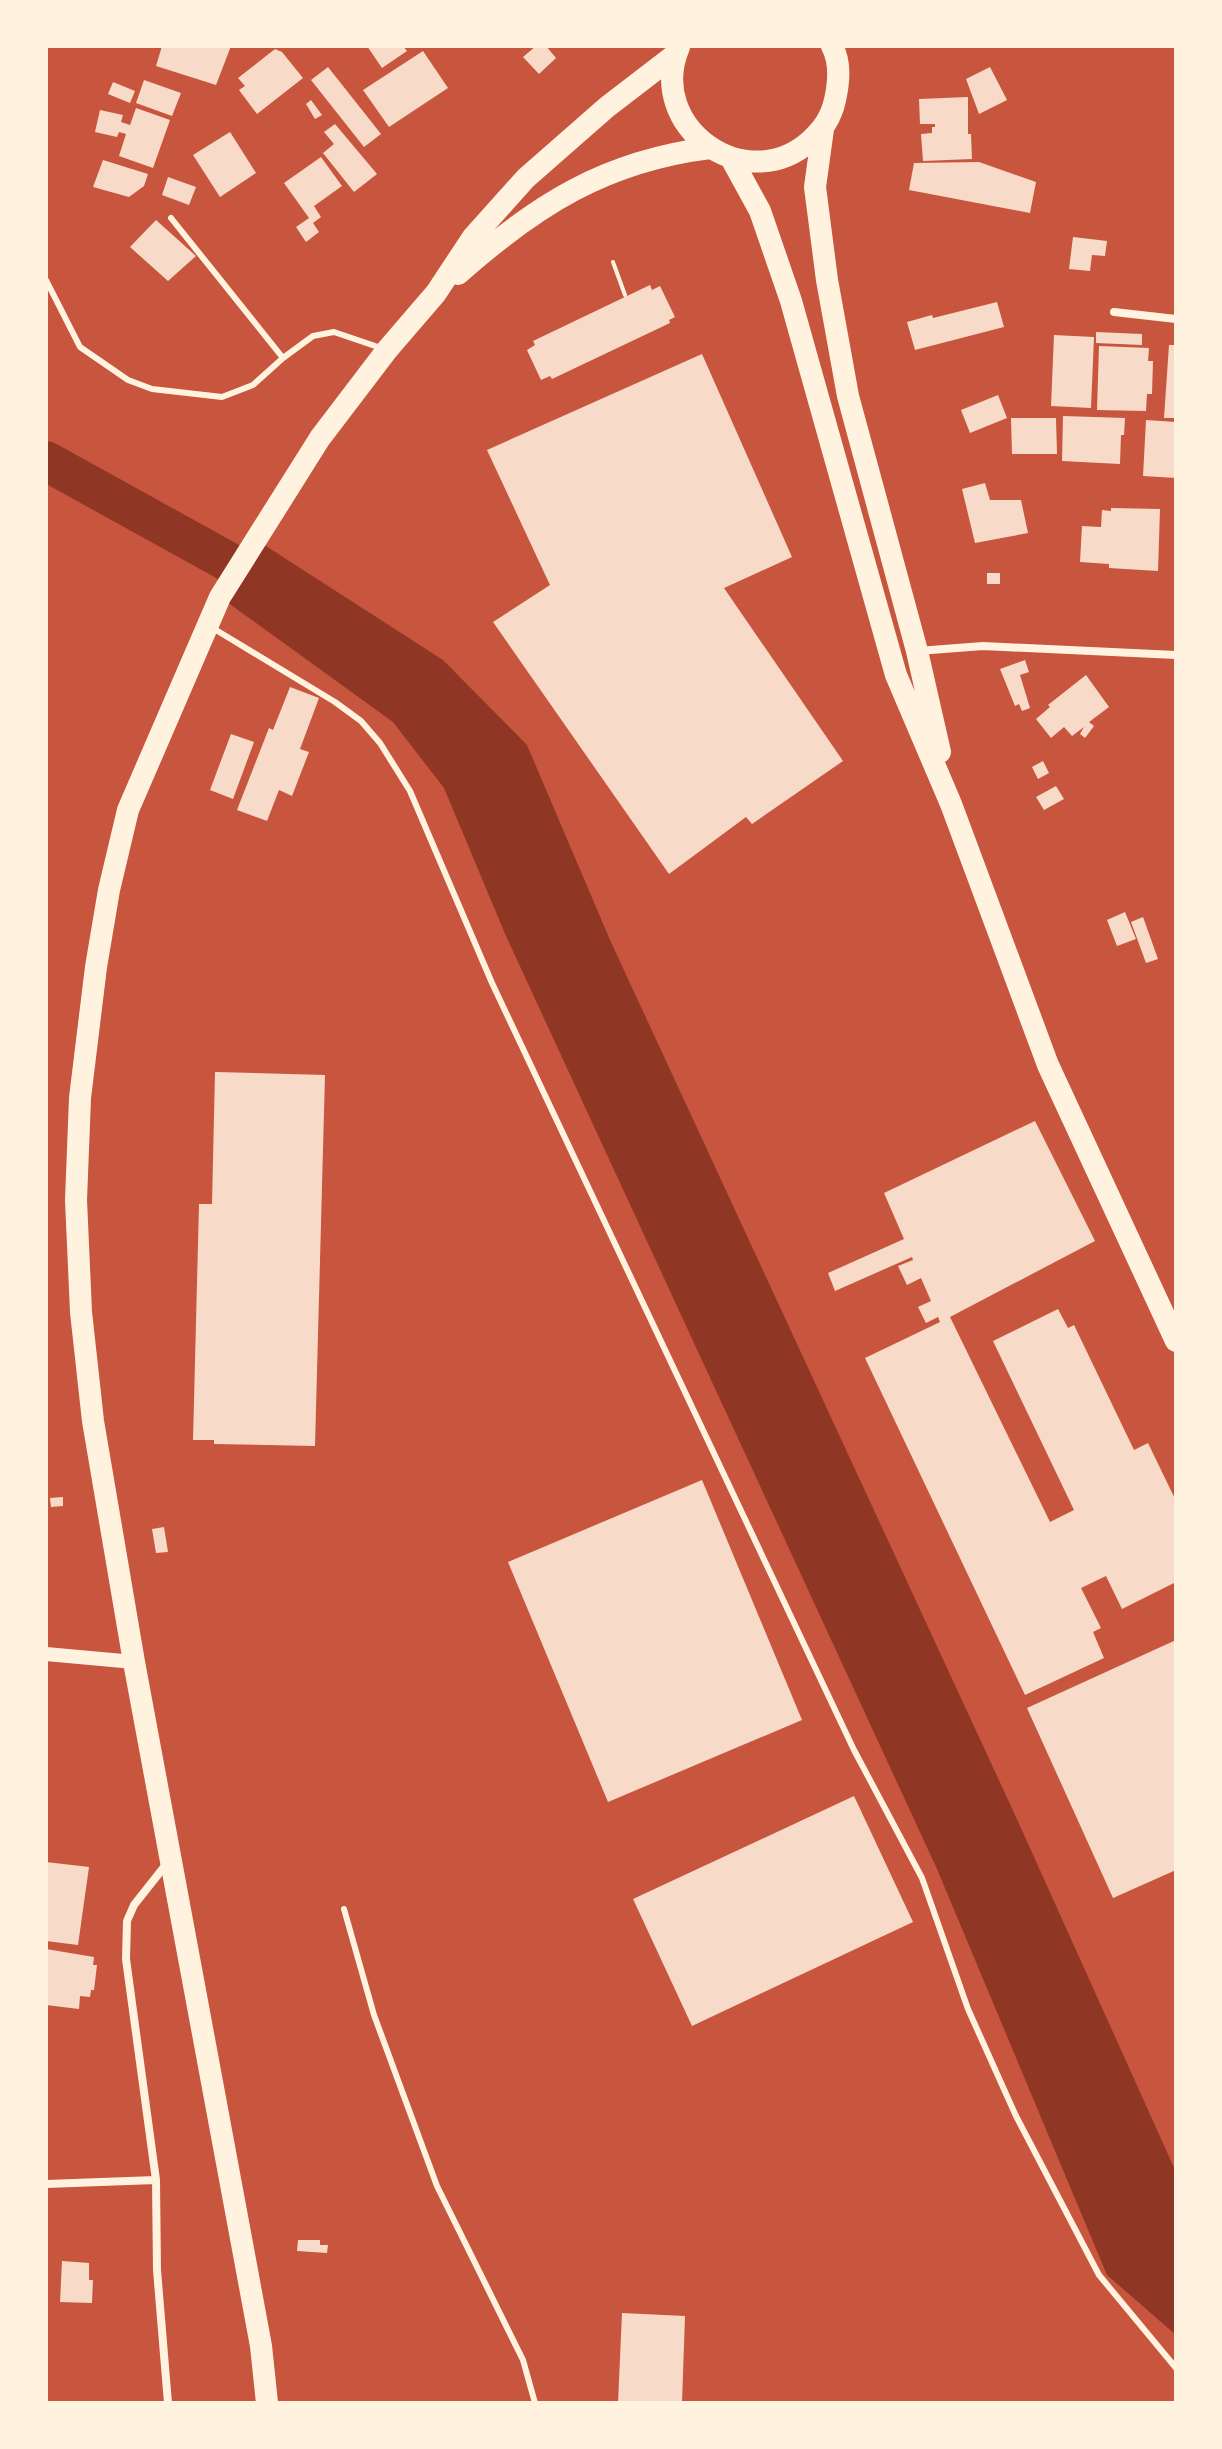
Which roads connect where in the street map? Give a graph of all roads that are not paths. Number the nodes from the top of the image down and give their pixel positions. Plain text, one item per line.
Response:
1 (832, 46) edge
2 (677, 50) edge
3 (823, 129) junction
4 (710, 148) junction
5 (731, 158) junction
6 (171, 218) dead end
7 (46, 280) edge
8 (436, 293) junction
9 (1114, 312) dead end
10 (1176, 319) edge
11 (387, 350) junction
12 (283, 358) junction
13 (207, 625) junction
14 (917, 651) junction
15 (1175, 652) edge
16 (951, 804) junction
17 (1174, 1330) edge
18 (46, 1654) edge
19 (134, 1662) junction
20 (171, 1859) junction
21 (344, 1909) dead end
22 (156, 2180) junction
23 (46, 2184) edge
24 (1176, 2368) edge
25 (168, 2403) edge
26 (267, 2403) edge
27 (535, 2403) edge

1 - 3 highway
2 - 4 highway
2 - 8 highway
3 - 5 highway
3 - 14 highway
4 - 5 highway
4 - 8 highway
5 - 16 highway
6 - 12 lane
7 - 12 lane
8 - 11 highway
9 - 10 street
11 - 12 lane
11 - 13 highway
13 - 19 highway
13 - 24 lane
14 - 15 street
14 - 16 highway
16 - 17 highway
18 - 19 street
19 - 20 highway
20 - 22 street
20 - 26 highway
21 - 27 lane
22 - 23 street
22 - 25 street

